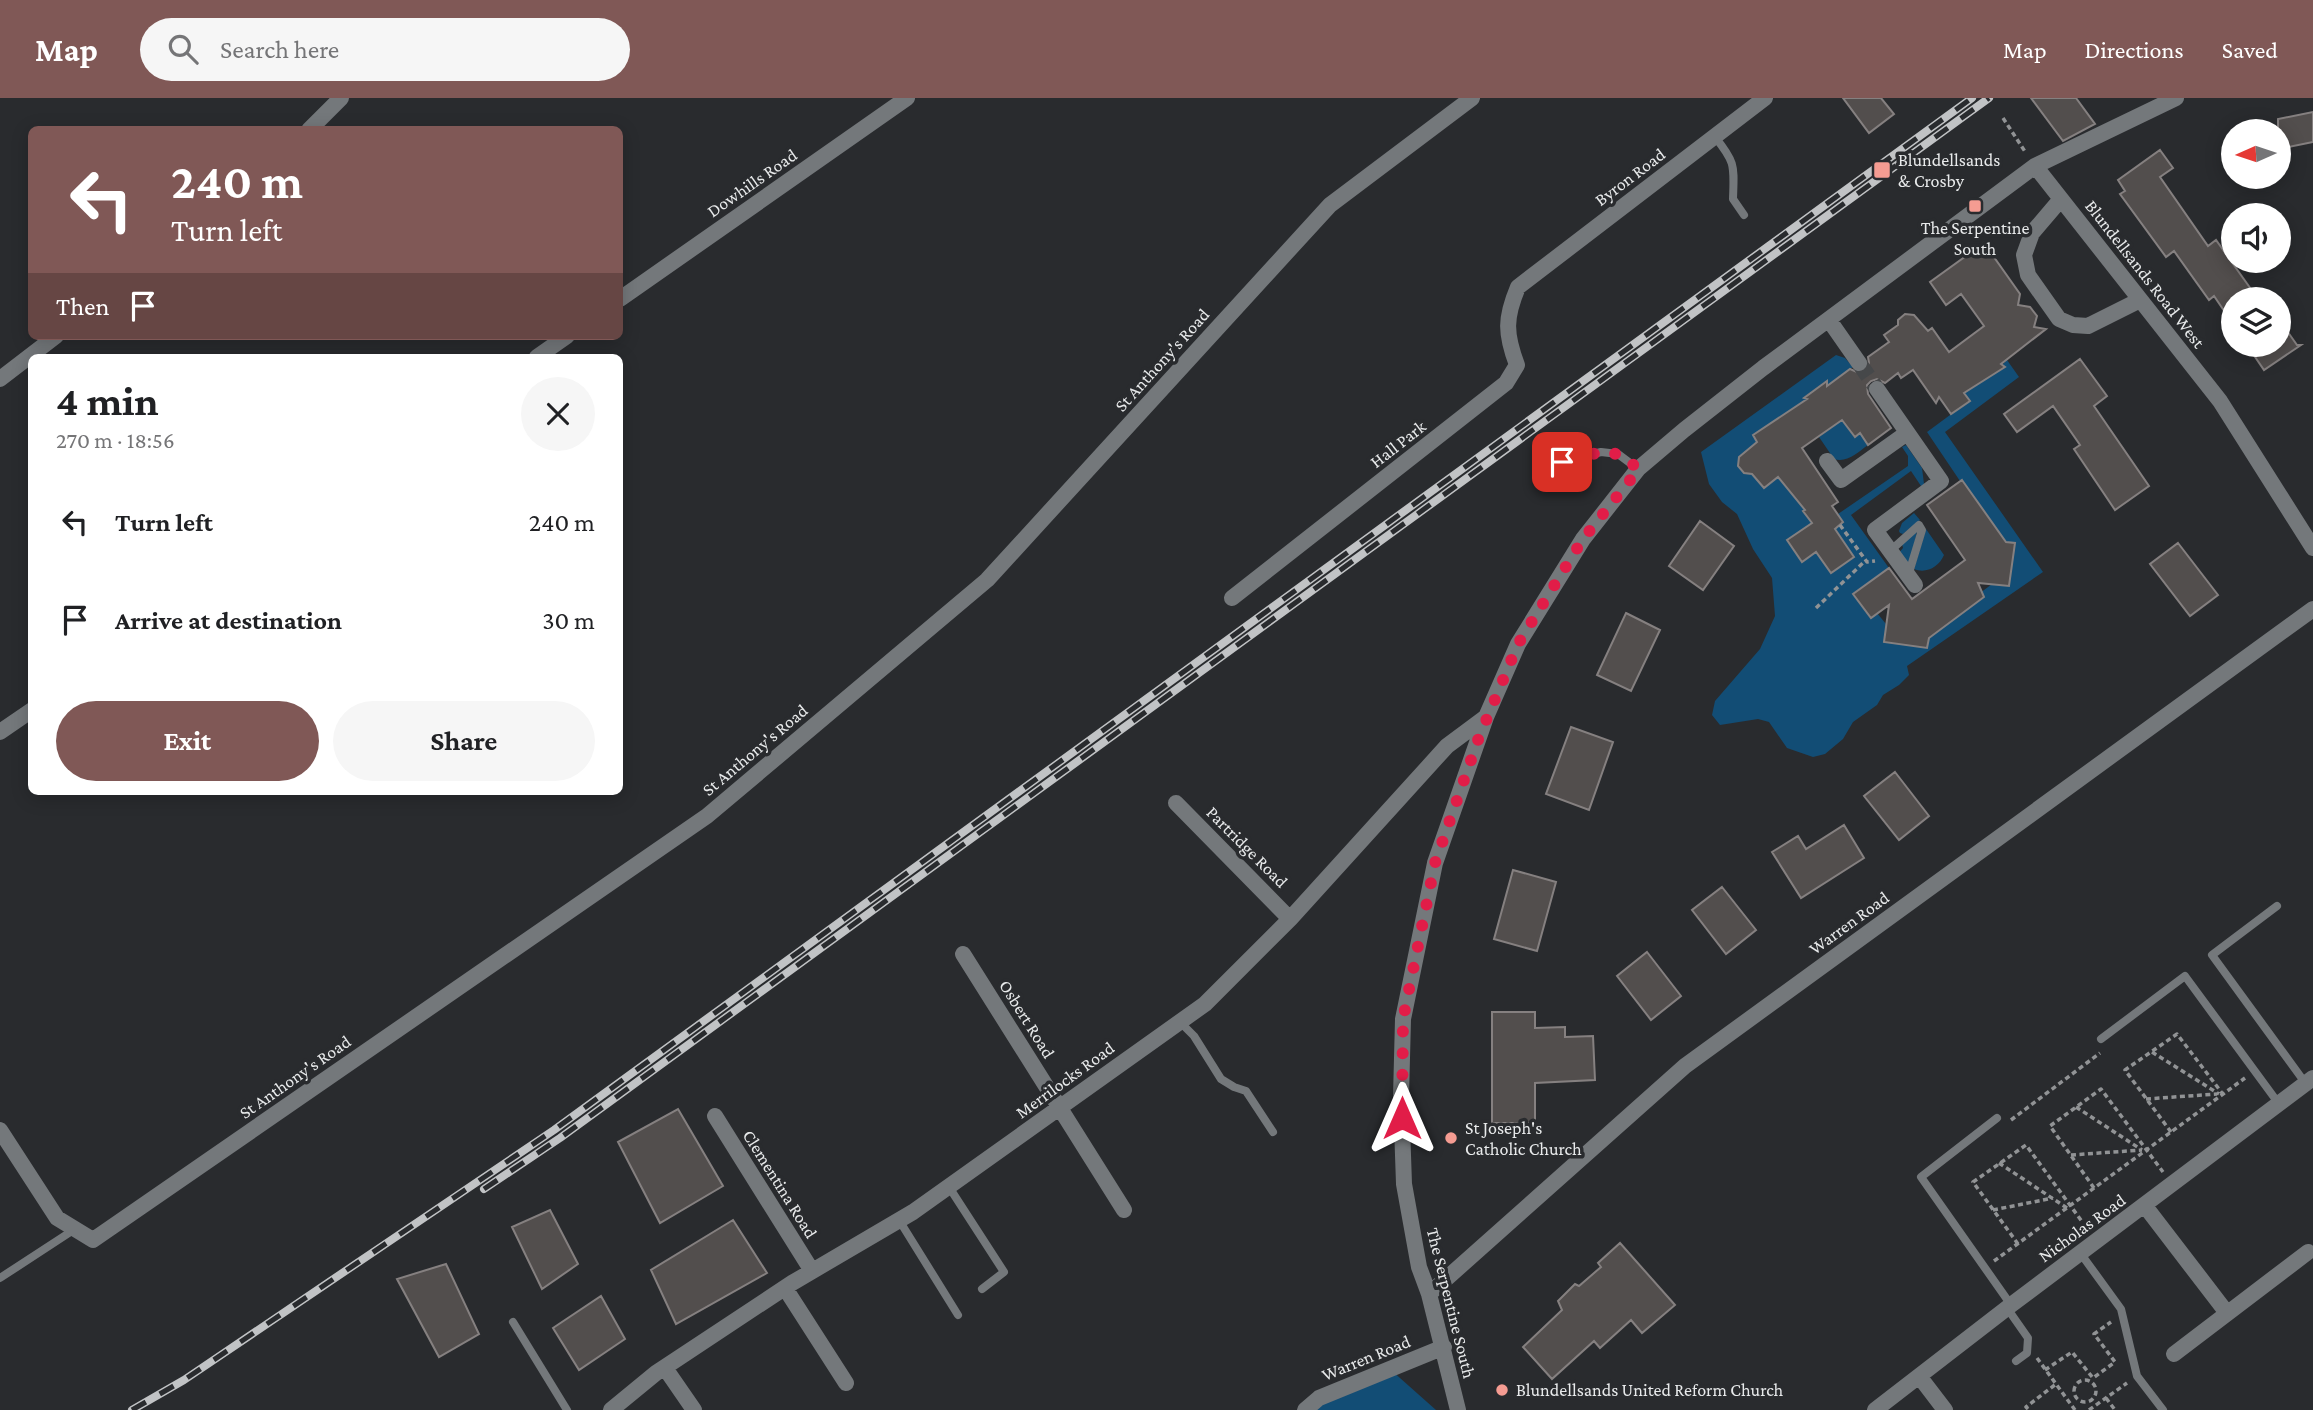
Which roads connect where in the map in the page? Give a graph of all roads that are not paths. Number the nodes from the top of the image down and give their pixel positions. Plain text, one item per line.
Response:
1 (341, 98) edge
2 (907, 98) edge
3 (1472, 98) edge
4 (1765, 98) edge
5 (2176, 98) edge
6 (313, 126) edge
7 (1715, 136) junction
8 (2035, 166) junction
9 (2061, 199) junction
10 (1744, 215) dead end
11 (1518, 287) joint
12 (623, 297) edge
13 (2140, 300) junction
14 (1829, 320) junction
15 (50, 340) edge
16 (561, 340) edge
17 (32, 354) edge
18 (541, 354) edge
19 (28, 357) edge
20 (1859, 363) tunnel mouth
21 (0, 379) edge
22 (1877, 388) tunnel mouth
23 (1907, 433) junction
24 (1826, 461) dead end
25 (1542, 467) dead end
26 (1639, 469) junction
27 (2313, 548) edge
28 (1892, 554) junction
29 (1912, 581) joint
30 (1232, 598) dead end
31 (2313, 609) edge
32 (28, 713) edge
33 (1486, 717) junction
34 (0, 732) edge
35 (1176, 803) dead end
36 (2277, 906) dead end
37 (1290, 919) junction
38 (963, 954) dead end
39 (1180, 1022) junction
40 (2101, 1039) road end
41 (2309, 1081) edge
42 (2279, 1104) junction
43 (1060, 1108) junction
44 (715, 1116) dead end
45 (1997, 1118) road end
46 (0, 1130) edge
47 (1273, 1132) dead end
48 (949, 1186) junction
49 (2145, 1206) junction
50 (1124, 1210) dead end
51 (899, 1220) junction
52 (75, 1230) junction
53 (2308, 1252) dead end
54 (2081, 1254) junction
55 (812, 1271) junction
56 (0, 1278) edge
57 (785, 1289) junction
58 (982, 1290) dead end
59 (1429, 1294) junction
60 (2009, 1306) junction
61 (2227, 1313) junction
62 (958, 1315) dead end
63 (513, 1322) dead end
64 (1444, 1347) junction
65 (2174, 1354) dead end
66 (2015, 1361) dead end
67 (665, 1368) junction
68 (1919, 1376) junction
69 (846, 1382) dead end
70 (567, 1410) edge
71 (611, 1410) edge
72 (694, 1410) edge
73 (1305, 1410) edge
74 (1458, 1410) edge
75 (1875, 1410) edge
76 (1945, 1410) edge
77 (2163, 1410) edge

1 - 6 street
2 - 12 street, Dowhills Road
3 - 52 street, St Anthony's Road
4 - 7 street, Byron Road
5 - 8 street, The Serpentine South
7 - 10 lane
7 - 11 street, Byron Road
8 - 9 street, Blundellsands Road West
8 - 14 street, The Serpentine South
9 - 13 street, Blundellsands Road West
9 - 13 street
11 - 30 street, Hall Park
13 - 27 street, Blundellsands Road West
14 - 20 street
14 - 26 street, The Serpentine South
15 - 17 street
16 - 18 street
19 - 21 street
22 - 23 street
23 - 24 street
23 - 28 street
25 - 26 lane
26 - 33 street, The Serpentine South
28 - 29 street
28 - 29 lane
31 - 59 street, Warren Road
32 - 34 street
33 - 37 street, Merrilocks Road
33 - 59 street, The Serpentine South
35 - 37 street, Partridge Road
36 - 41 lane
37 - 39 street, Merrilocks Road
38 - 43 street, Osbert Road
39 - 43 street, Merrilocks Road
39 - 47 lane
40 - 42 lane
41 - 42 street, Nicholas Road
42 - 49 street, Nicholas Road
43 - 48 street, Merrilocks Road
43 - 50 street, Osbert Road
44 - 55 street, Clementina Road
45 - 60 lane
46 - 52 street
48 - 51 street, Merrilocks Road
48 - 58 lane
49 - 54 street, Nicholas Road
49 - 61 street
51 - 55 street, Merrilocks Road
51 - 62 lane
52 - 56 lane
53 - 61 street
54 - 60 street, Nicholas Road
54 - 77 lane
55 - 57 street, Merrilocks Road
57 - 67 street, Merrilocks Road
57 - 69 street
59 - 64 street, The Serpentine South
60 - 66 lane
60 - 68 street, Nicholas Road
61 - 65 street
63 - 70 lane
64 - 73 street, Warren Road
64 - 74 street, The Serpentine South
67 - 71 street, Merrilocks Road
67 - 72 street
68 - 75 street, Nicholas Road
68 - 76 street

